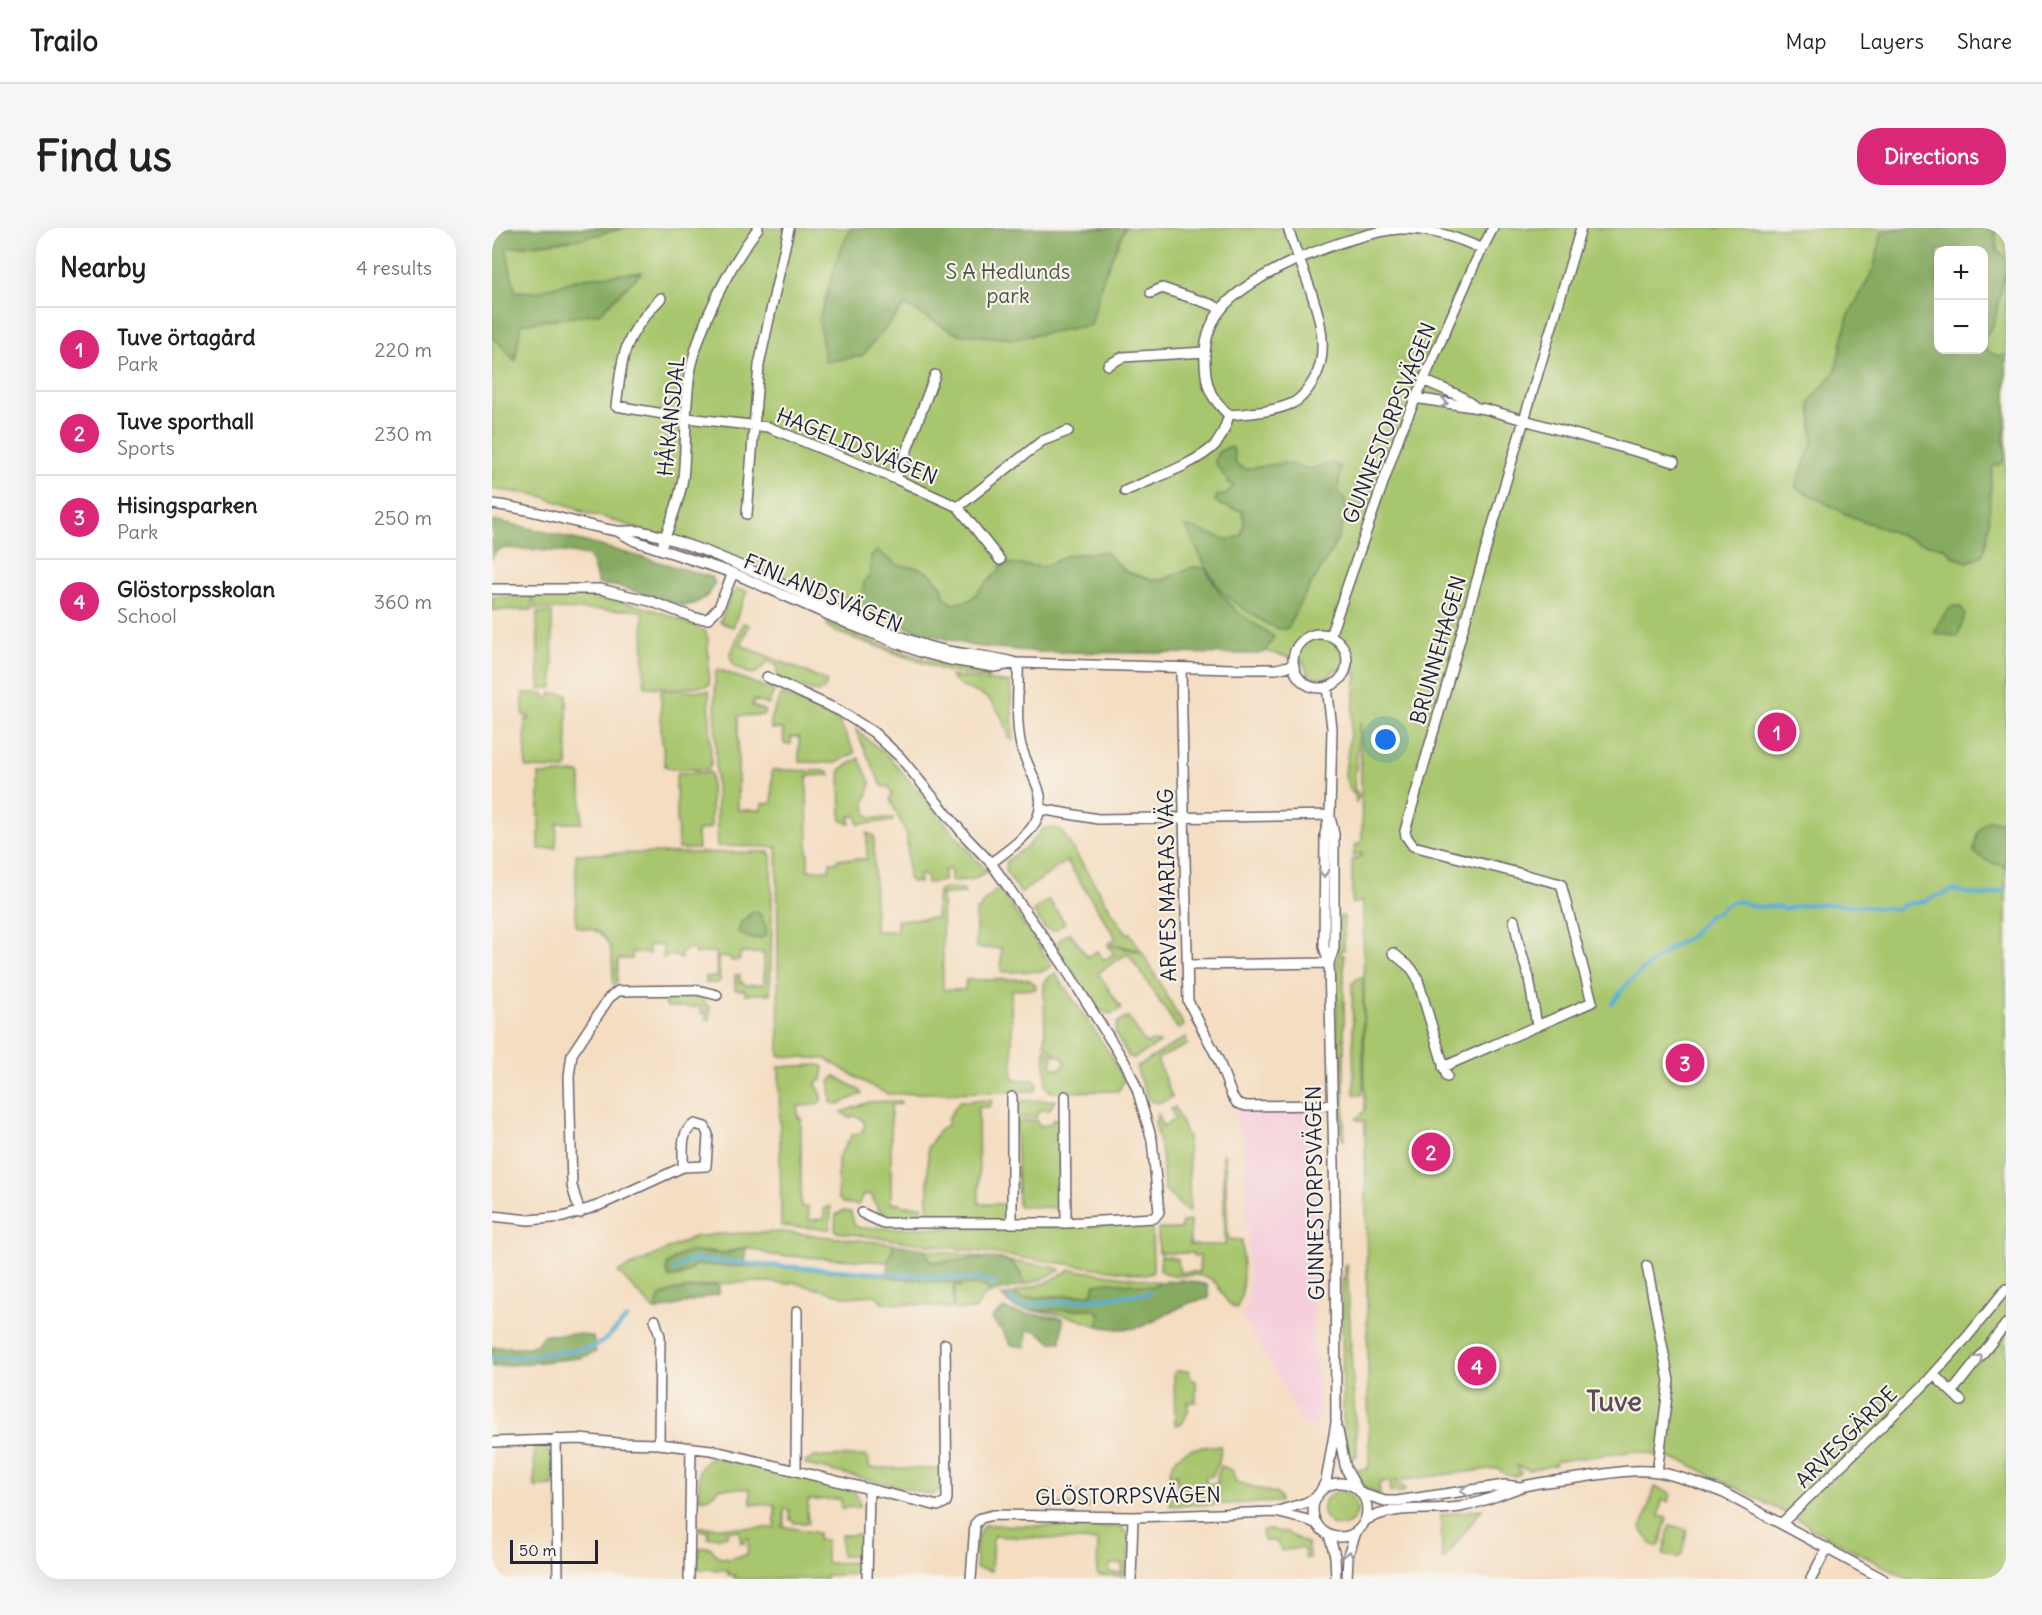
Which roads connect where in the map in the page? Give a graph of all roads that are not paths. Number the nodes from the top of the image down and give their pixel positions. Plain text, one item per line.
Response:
1 (758, 228) edge
2 (789, 228) edge
3 (1288, 228) edge
4 (1493, 228) edge
5 (1581, 228) edge
6 (1482, 249) junction
7 (1298, 259) junction
8 (1151, 292) dead end
9 (661, 298) dead end
10 (1221, 310) junction
11 (1205, 352) junction
12 (1108, 365) dead end
13 (935, 375) dead end
14 (1423, 380) junction
15 (1415, 398) junction
16 (1474, 406) junction
17 (1229, 414) junction
18 (687, 418) junction
19 (1524, 419) junction
20 (754, 426) junction
21 (1068, 431) dead end
22 (1674, 462) dead end
23 (897, 479) junction
24 (1125, 491) dead end
25 (492, 504) edge
26 (958, 507) junction
27 (747, 514) dead end
28 (619, 532) junction
29 (665, 538) junction
30 (661, 549) junction
31 (1000, 560) dead end
32 (733, 573) junction
33 (492, 589) edge
34 (1330, 636) junction
35 (1018, 663) junction
36 (1294, 665) junction
37 (1181, 668) junction
38 (767, 677) dead end
39 (1327, 687) junction
40 (1040, 809) junction
41 (1330, 815) junction
42 (1183, 818) junction
43 (990, 863) junction
44 (1514, 920) dead end
45 (1393, 953) dead end
46 (1329, 963) junction
47 (1187, 964) junction
48 (717, 995) dead end
49 (1537, 1026) junction
50 (1443, 1067) junction
51 (1447, 1077) dead end
52 (1065, 1096) dead end
53 (1012, 1097) dead end
54 (1332, 1105) junction
55 (683, 1167) junction
56 (579, 1213) junction
57 (862, 1213) dead end
58 (492, 1216) edge
59 (1012, 1223) junction
60 (1065, 1223) junction
61 (1647, 1266) dead end
62 (2006, 1289) edge
63 (797, 1311) dead end
64 (655, 1320) dead end
65 (2006, 1324) edge
66 (945, 1344) dead end
67 (1934, 1375) junction
68 (1952, 1392) junction
69 (1961, 1401) dead end
70 (1336, 1423) junction
71 (556, 1439) junction
72 (492, 1442) edge
73 (659, 1444) junction
74 (691, 1448) junction
75 (796, 1471) junction
76 (1657, 1472) junction
77 (1522, 1487) junction
78 (869, 1490) junction
79 (1361, 1492) junction
80 (1318, 1495) junction
81 (1275, 1512) junction
82 (1133, 1517) junction
83 (1366, 1520) junction
84 (1782, 1523) junction
85 (1317, 1524) junction
86 (1356, 1532) junction
87 (1329, 1535) junction
88 (1827, 1548) junction
89 (558, 1579) edge
90 (689, 1579) edge
91 (867, 1579) edge
92 (971, 1579) edge
93 (1131, 1579) edge
94 (1336, 1579) edge
95 (1347, 1579) edge
96 (1811, 1579) edge
97 (1883, 1579) edge

1 - 18 street, HÅKANSDAL
2 - 20 street
3 - 7 street
4 - 6 street, GUNNESTORPSVÄGEN
5 - 19 street, BRUNNEHAGEN
6 - 7 street
6 - 14 street, GUNNESTORPSVÄGEN
7 - 10 street
7 - 17 street
8 - 10 street
9 - 18 street, HAGELIDSVÄGEN
10 - 11 street
11 - 12 street
11 - 17 street
13 - 23 street
14 - 15 street, GUNNESTORPSVÄGEN
14 - 16 street
15 -> 16 street
15 - 34 street, GUNNESTORPSVÄGEN
16 - 19 street
17 - 24 street
18 - 20 street, HAGELIDSVÄGEN
18 - 29 street, HÅKANSDAL
19 - 22 street
19 - 49 street, BRUNNEHAGEN
20 - 23 street, HAGELIDSVÄGEN
20 - 27 street
21 - 26 street
23 - 26 street, HAGELIDSVÄGEN
25 - 28 street, FINLANDSVÄGEN
26 - 31 street, HAGELIDSVÄGEN
28 - 29 street, FINLANDSVÄGEN
28 - 30 street, FINLANDSVÄGEN
29 - 30 street, HÅKANSDAL
29 - 35 street, FINLANDSVÄGEN
30 - 32 street, FINLANDSVÄGEN
32 - 33 street
32 - 35 street, FINLANDSVÄGEN
34 - 36 street
34 - 39 street
35 - 37 street, FINLANDSVÄGEN
35 - 40 street
36 - 37 street, FINLANDSVÄGEN
36 - 39 street
37 - 42 street, ARVES MARIAS VÄG
38 - 43 street
39 - 41 street, GUNNESTORPSVÄGEN
40 - 42 street
40 - 43 street
41 - 42 street
41 - 46 street, GUNNESTORPSVÄGEN
42 - 47 street, ARVES MARIAS VÄG
43 - 60 street
44 - 49 street
45 - 50 street
46 - 47 street
46 - 54 street, GUNNESTORPSVÄGEN
47 - 54 street, ARVES MARIAS VÄG
48 - 56 street
49 - 50 street
50 - 51 street
52 - 60 street
53 - 59 street
54 - 70 street, GUNNESTORPSVÄGEN
55 - 55 street
55 - 56 street
56 - 58 street
57 - 59 street
59 - 60 street
61 - 76 street
62 - 67 street, ARVESGÄRDE
63 - 75 street
64 - 73 street
68 -> 65 street
66 - 78 street
67 - 68 street
67 - 84 street, ARVESGÄRDE
68 - 69 street
70 - 79 street, GUNNESTORPSVÄGEN
70 - 80 street, GUNNESTORPSVÄGEN
71 - 72 street
71 - 73 street
71 - 89 street
73 - 74 street
74 - 75 street
74 - 90 street
75 - 78 street
76 - 77 street
76 - 84 street
77 -> 79 street
77 - 83 street
78 - 91 street
79 - 80 street
79 - 83 street
80 - 81 street, GLÖSTORPSVÄGEN
80 - 85 street
81 - 82 street, GLÖSTORPSVÄGEN
81 - 85 street, GLÖSTORPSVÄGEN
82 - 92 street, GLÖSTORPSVÄGEN
82 - 93 street
83 - 86 street
84 - 88 street
85 - 87 street
86 - 87 street
95 -> 86 street
87 - 94 street
88 - 96 street
88 - 97 street

